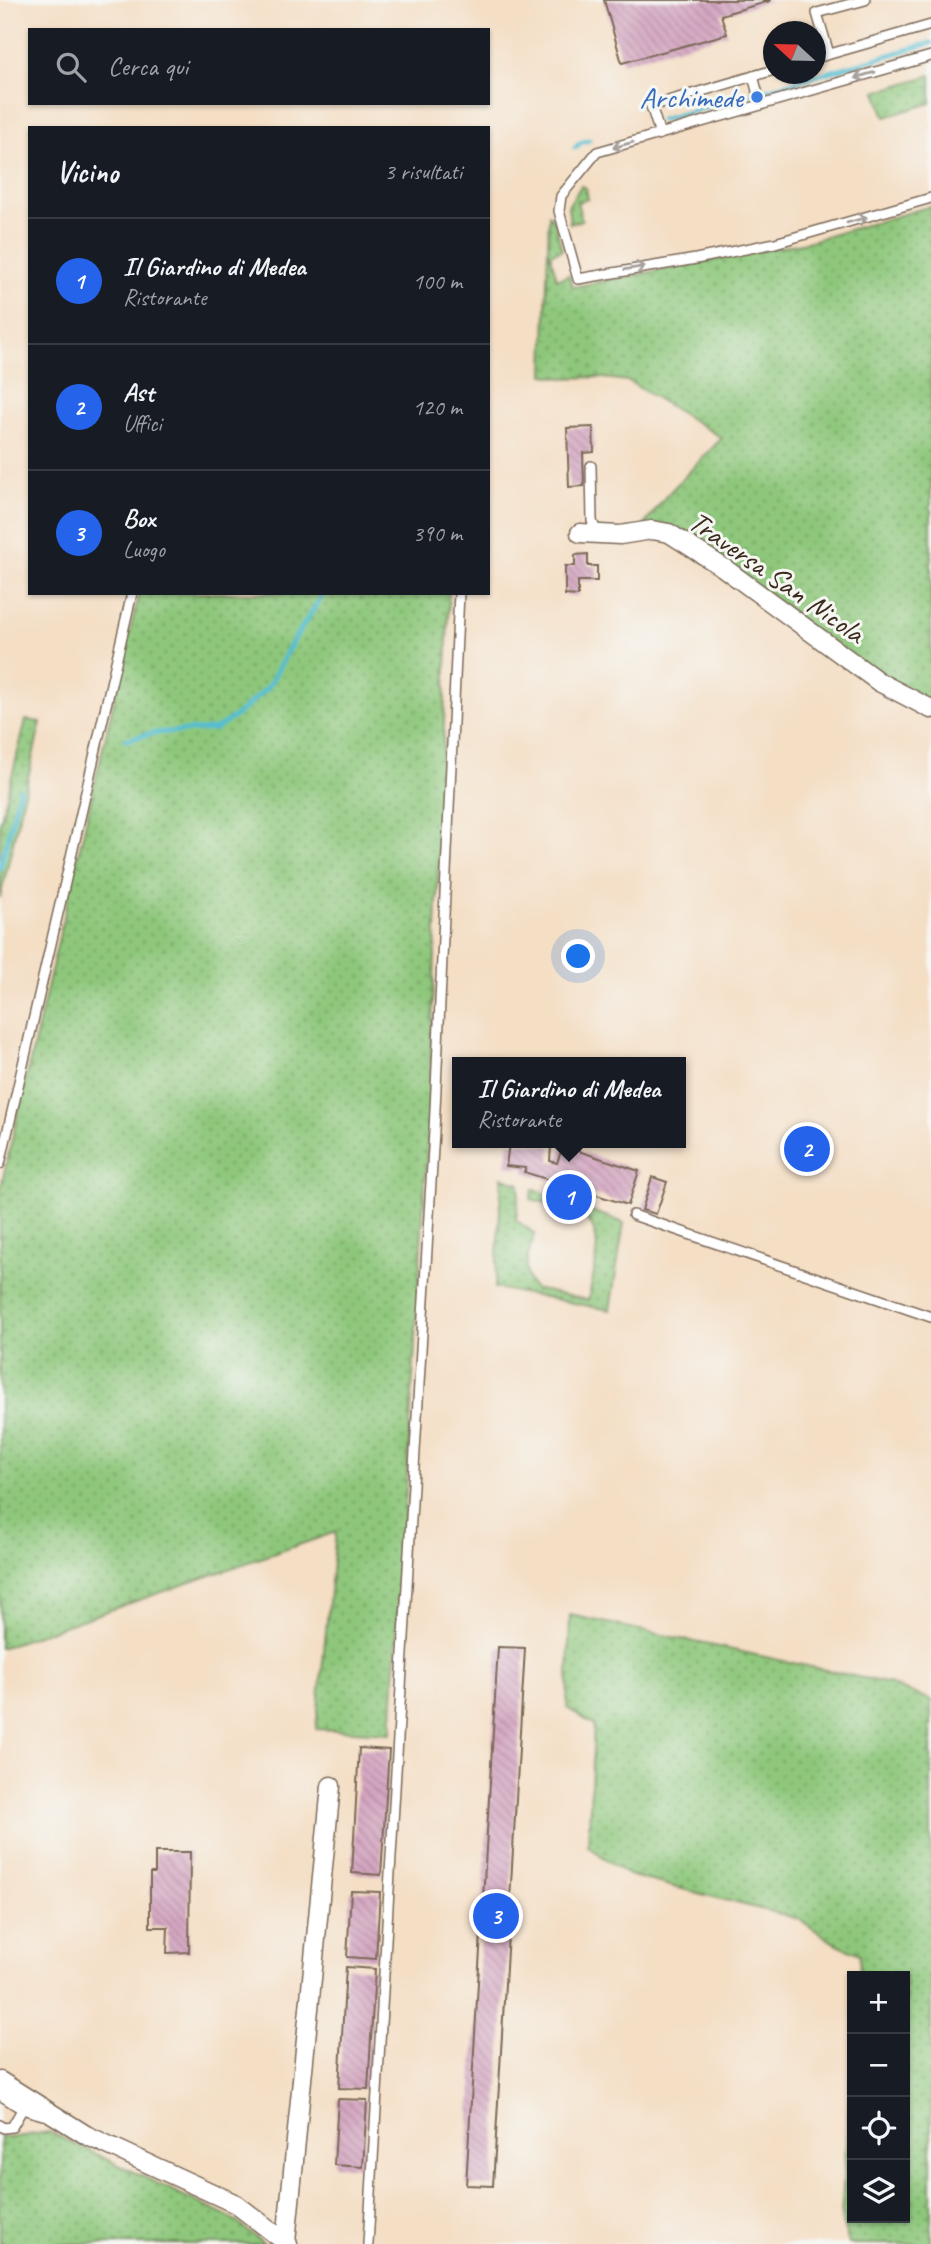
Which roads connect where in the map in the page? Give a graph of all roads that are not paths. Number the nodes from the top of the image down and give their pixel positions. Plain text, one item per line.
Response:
1 (865, 0) edge
2 (931, 25) edge
3 (829, 54) junction
4 (826, 55) edge
5 (931, 57) edge
6 (763, 73) edge
7 (752, 76) junction
8 (760, 102) junction
9 (660, 134) junction
10 (931, 198) edge
11 (591, 466) dead end
12 (589, 533) joint
13 (132, 595) edge
14 (458, 595) edge
15 (931, 709) edge
16 (0, 1164) edge
17 (633, 1215) dead end
18 (931, 1317) edge
19 (331, 1786) dead end
20 (0, 2072) edge
21 (0, 2081) edge
22 (0, 2095) edge
23 (25, 2104) junction
24 (60, 2119) junction
25 (0, 2125) edge
26 (289, 2243) edge
27 (369, 2244) edge

1 - 3 lane
2 - 3 lane
3 - 4 lane
5 -> 8 lane
6 - 7 lane
7 - 8 lane
7 - 9 lane
8 - 9 lane
9 -> 10 lane
11 - 12 lane
12 - 15 street, Traversa San Nicola
13 - 16 lane
14 - 27 lane
17 - 18 lane
19 - 26 street
20 - 24 street
21 - 23 street
22 - 23 lane
23 - 24 street
23 - 25 lane
24 - 26 street

